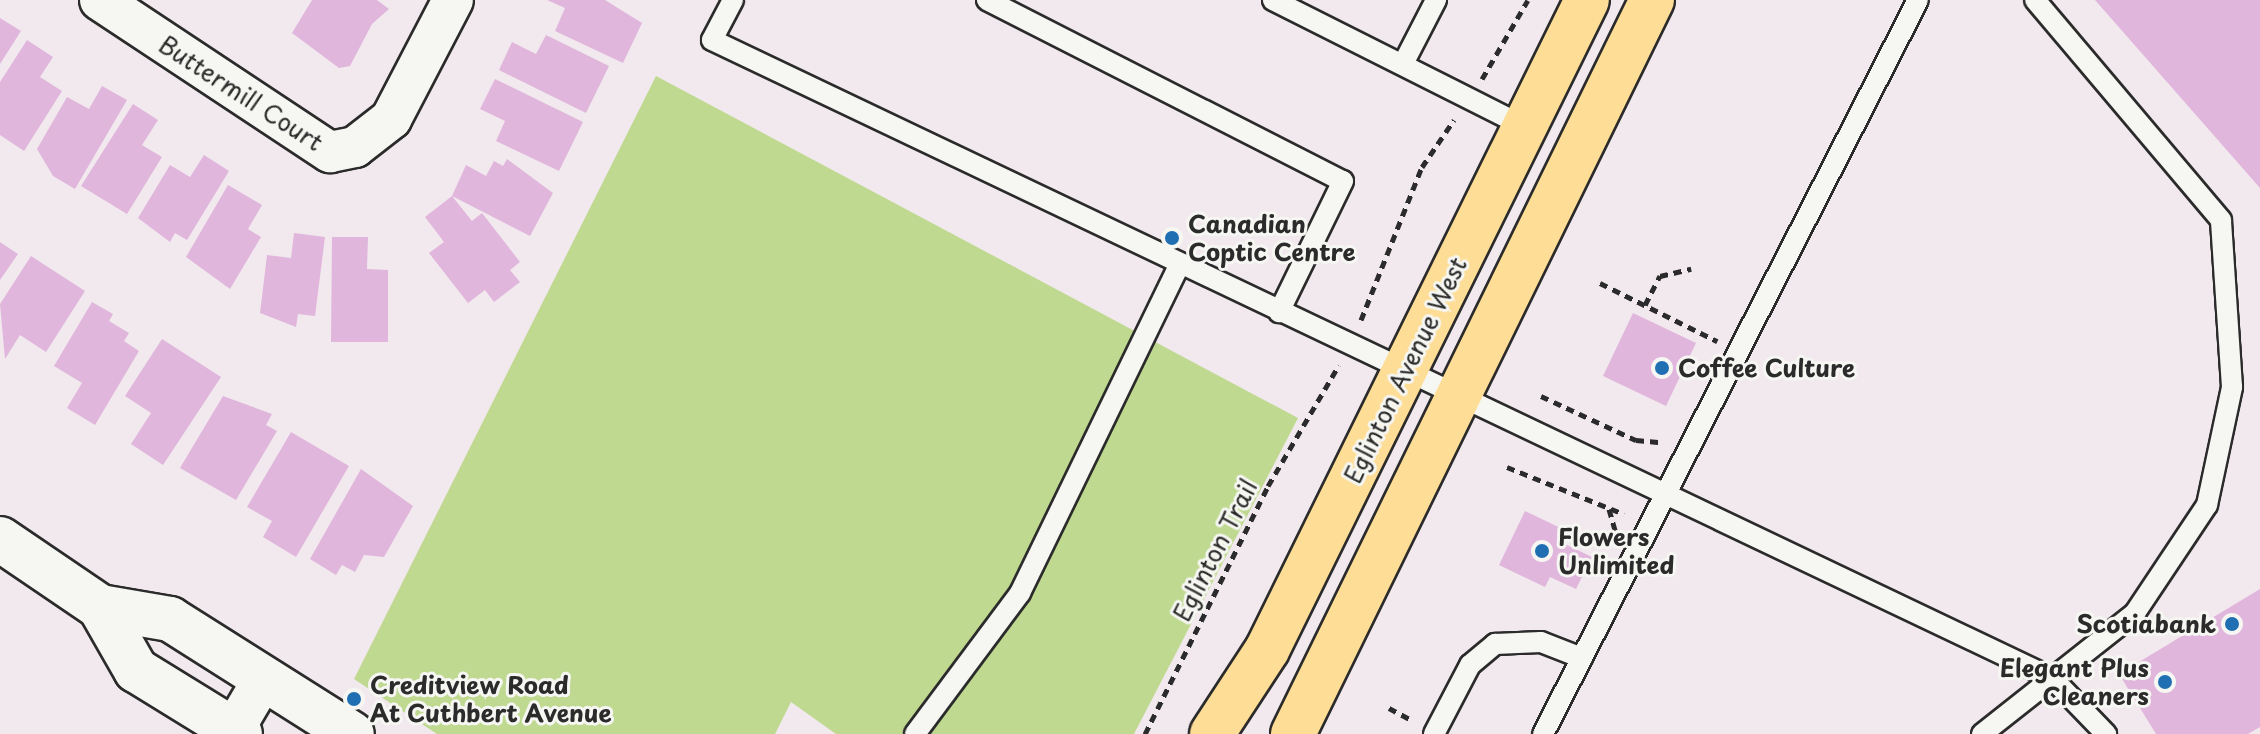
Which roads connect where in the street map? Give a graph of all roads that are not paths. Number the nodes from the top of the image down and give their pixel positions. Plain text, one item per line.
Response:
1 (100, 0) edge
2 (453, 0) edge
3 (733, 0) edge
4 (987, 0) edge
5 (1273, 0) edge
6 (1436, 0) edge
7 (1587, 0) edge
8 (1652, 0) edge
9 (1918, 0) edge
10 (2035, 0) edge
11 (1403, 64) junction
12 (1523, 126) junction
13 (1180, 264) junction
14 (1279, 312) junction
15 (1404, 371) junction
16 (1457, 396) junction
17 (1665, 494) junction
18 (0, 539) edge
19 (100, 607) junction
20 (1582, 658) junction
21 (264, 678) junction
22 (2052, 678) junction
23 (235, 733) edge
24 (352, 734) edge
25 (915, 734) edge
26 (1212, 734) edge
27 (1293, 734) edge
28 (1434, 734) edge
29 (1543, 734) edge
30 (1982, 734) edge
31 (2106, 734) edge

1 - 2 street, Buttermill Court
3 - 13 lane
4 - 14 lane
5 - 11 lane
6 - 11 lane
7 - 12 main road, Eglinton Avenue West
8 - 16 main road
9 - 17 lane
10 - 22 lane
11 - 12 lane
12 - 15 main road, Eglinton Avenue West
13 - 14 lane
13 - 25 lane
14 - 15 lane
15 - 16 lane
15 - 26 main road, Eglinton Avenue West
16 - 17 lane
16 - 27 main road
17 - 20 lane
17 - 22 lane
18 - 19 main road
19 - 21 main road
19 - 23 main road
20 - 28 lane
20 - 29 lane
21 - 23 street
21 - 24 main road
22 - 30 lane
22 - 31 lane

